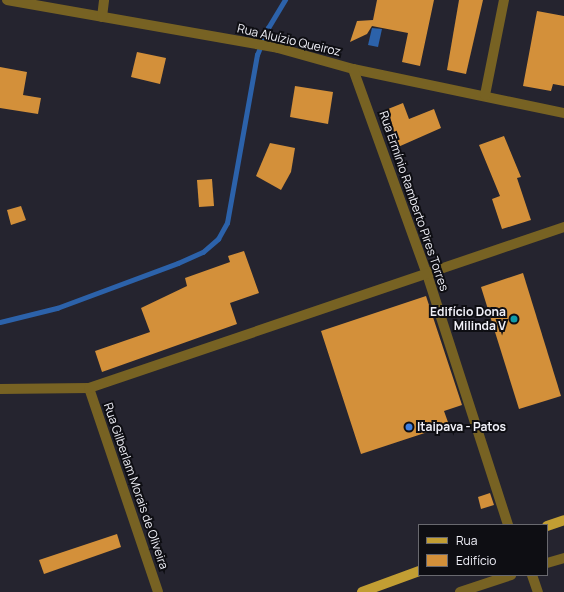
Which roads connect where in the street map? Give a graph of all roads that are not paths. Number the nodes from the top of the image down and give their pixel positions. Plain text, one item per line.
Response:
1 (7, 0) edge
2 (104, 0) edge
3 (504, 0) edge
4 (102, 17) junction
5 (354, 69) junction
6 (485, 95) junction
7 (564, 113) edge
8 (564, 227) edge
9 (427, 274) junction
10 (90, 388) junction
11 (0, 389) edge
12 (564, 520) edge
13 (508, 524) edge
14 (548, 526) edge
15 (564, 558) edge
16 (548, 563) edge
17 (418, 572) edge
18 (508, 576) edge
19 (532, 576) edge
20 (158, 592) edge
21 (362, 592) edge
22 (460, 592) edge
23 (538, 592) edge

1 - 4 street, Rua Aluízio Queiroz
2 - 4 street
3 - 6 street
4 - 5 street, Rua Aluízio Queiroz
5 - 6 street, Rua Aluízio Queiroz
5 - 9 street, Rua Ermínio Ramberto Pires Torres
6 - 7 street, Rua Aluízio Queiroz
8 - 9 street
9 - 10 street
9 - 13 street, Rua Ermínio Ramberto Pires Torres
10 - 11 street
10 - 20 street, Rua Gilberlam Morais de Oliveira
12 - 14 main road
15 - 16 street
17 - 21 main road
18 - 22 street
19 - 23 street

